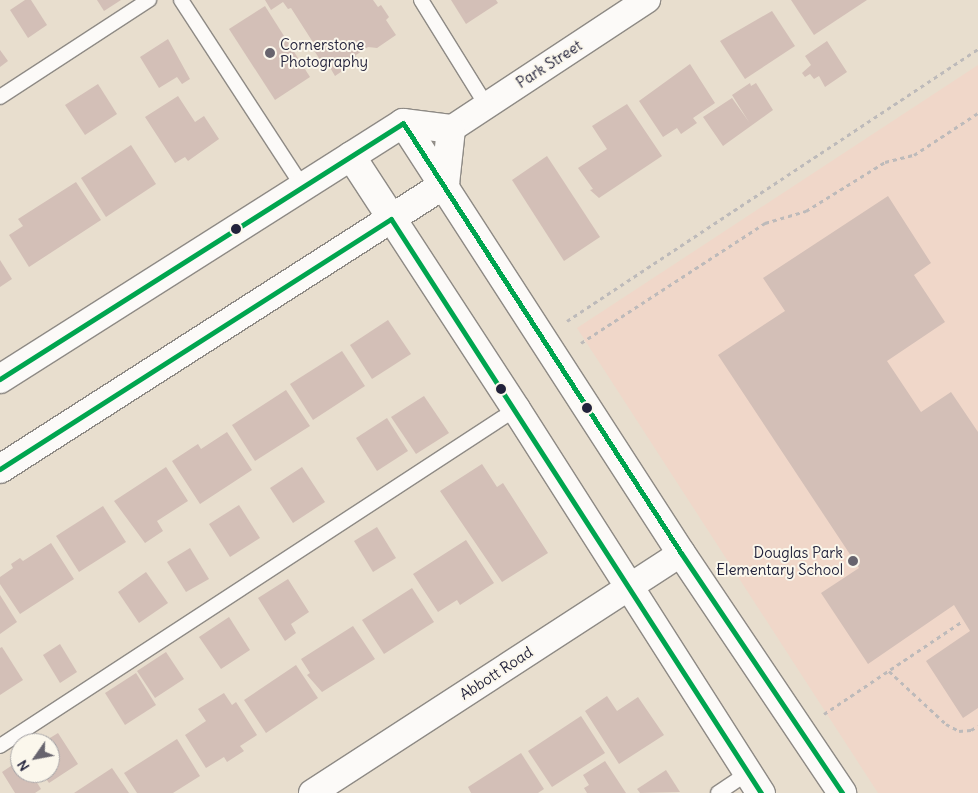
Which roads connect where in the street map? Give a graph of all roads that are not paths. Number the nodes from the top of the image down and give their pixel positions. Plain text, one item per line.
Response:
1 (149, 0) edge
2 (181, 0) edge
3 (421, 0) edge
4 (648, 0) edge
5 (0, 97) edge
6 (486, 105) junction
7 (403, 123) junction
8 (451, 129) junction
9 (350, 156) junction
10 (445, 184) junction
11 (303, 187) junction
12 (391, 219) junction
13 (0, 379) edge
14 (516, 409) junction
15 (0, 469) edge
16 (681, 553) junction
17 (629, 586) junction
18 (0, 746) edge
19 (755, 783) edge
20 (312, 793) edge
21 (718, 793) edge
22 (842, 793) edge

1 - 5 lane
2 - 11 lane
3 - 6 lane
4 - 6 street, Park Street
6 - 8 street, Park Street
7 - 8 street
7 - 9 street
7 - 10 street
8 - 10 street
9 - 11 street
9 - 12 street
10 - 12 street
10 - 16 street
11 - 13 street
12 - 14 street
12 - 15 street
14 - 17 street
14 - 18 lane
16 - 17 street, Abbott Road
16 - 22 street
17 - 19 street
17 - 20 street, Abbott Road
19 - 21 lane

